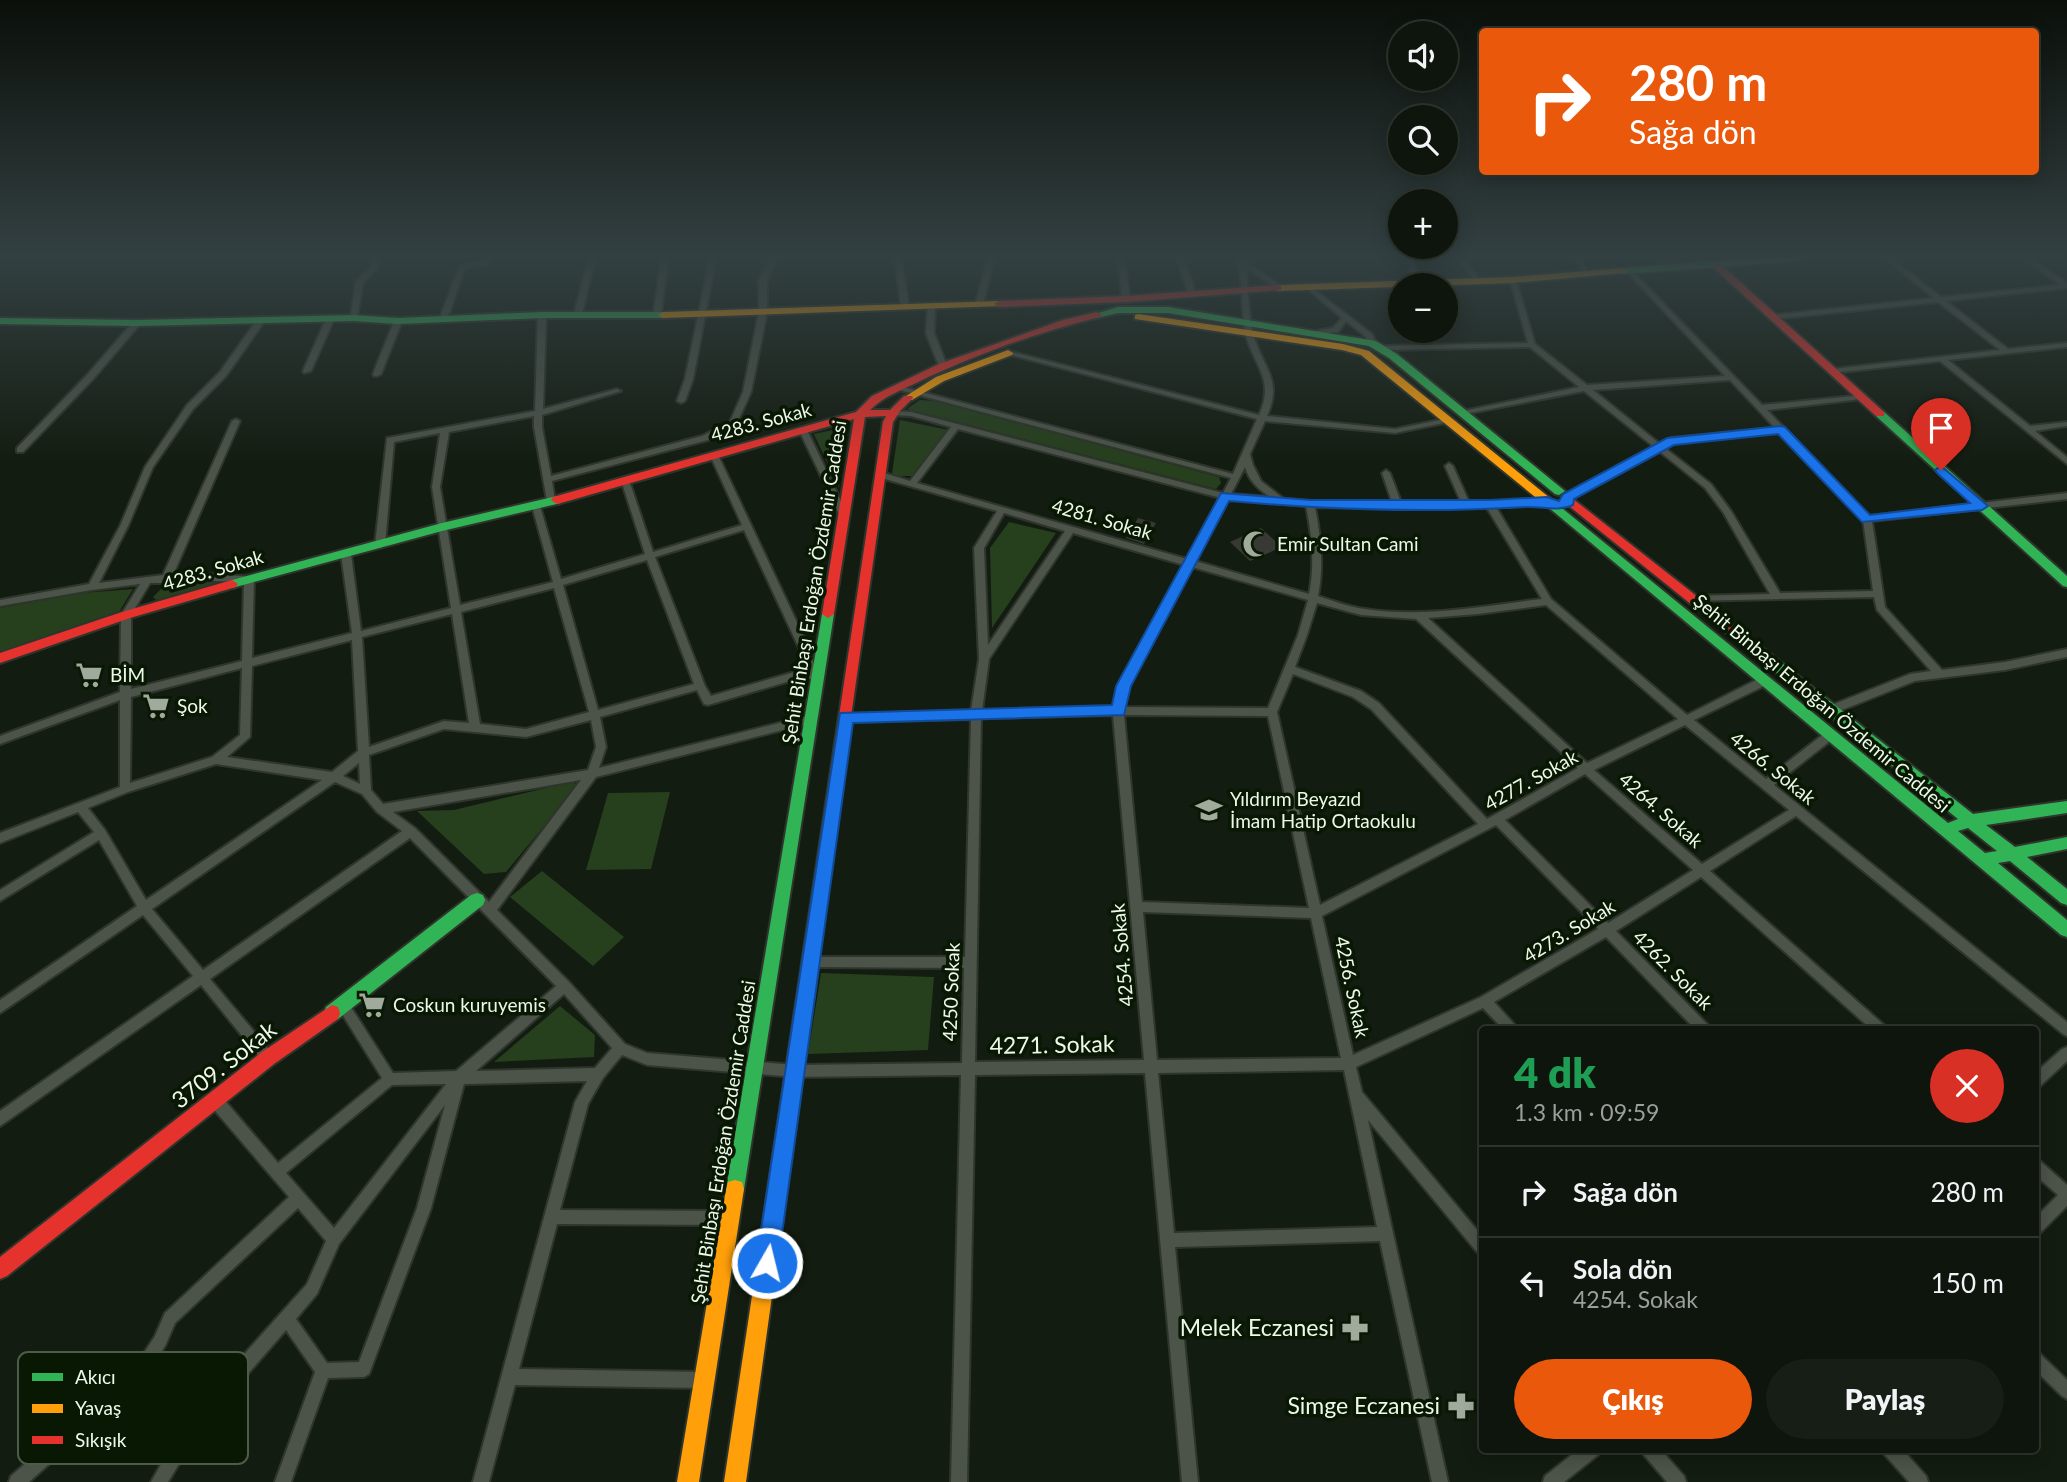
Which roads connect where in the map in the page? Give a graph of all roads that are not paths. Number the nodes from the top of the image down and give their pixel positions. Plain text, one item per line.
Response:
1 (133, 327) edge
2 (256, 327) edge
3 (326, 327) edge
4 (396, 327) edge
5 (542, 327) edge
6 (698, 327) edge
7 (760, 327) edge
8 (930, 327) edge
9 (1052, 327) edge
10 (1081, 327) edge
11 (1248, 327) joint
12 (1250, 327) edge
13 (1337, 327) edge
14 (1358, 327) edge
15 (1527, 327) edge
16 (1683, 327) edge
17 (1784, 327) edge
18 (1976, 327) edge
19 (1318, 333) junction
20 (1532, 345) junction
21 (2067, 345) edge
22 (1377, 346) junction
23 (1422, 346) joint
24 (2007, 352) junction
25 (1008, 353) junction
26 (1942, 359) junction
27 (943, 366) junction
28 (307, 371) dead end
29 (1833, 372) junction
30 (377, 374) dead end
31 (1731, 378) junction
32 (896, 388) junction
33 (1585, 388) junction
34 (617, 391) dead end
35 (918, 393) junction
36 (1861, 397) junction
37 (681, 401) dead end
38 (1760, 408) junction
39 (539, 413) junction
40 (891, 413) junction
41 (1463, 413) junction
42 (860, 414) junction
43 (1263, 418) junction
44 (1449, 420) junction
45 (236, 421) dead end
46 (2067, 424) edge
47 (956, 426) junction
48 (445, 429) junction
49 (2028, 429) junction
50 (803, 430) junction
51 (1781, 430) junction
52 (1658, 447) junction
53 (20, 450) dead end
54 (714, 455) junction
55 (1247, 455) junction
56 (2067, 461) edge
57 (1449, 466) dead end
58 (1386, 473) dead end
59 (881, 475) junction
60 (1236, 477) junction
61 (547, 480) junction
62 (625, 480) junction
63 (912, 484) junction
64 (1225, 496) junction
65 (2067, 496) edge
66 (1557, 498) junction
67 (551, 501) junction
68 (1284, 502) junction
69 (1310, 504) junction
70 (1397, 504) junction
71 (1466, 504) junction
72 (1490, 505) junction
73 (536, 506) junction
74 (1982, 506) junction
75 (1002, 509) junction
76 (844, 516) junction
77 (1867, 519) junction
78 (747, 526) junction
79 (442, 527) junction
80 (1071, 528) junction
81 (380, 545) junction
82 (346, 554) junction
83 (650, 556) junction
84 (1189, 562) junction
85 (249, 579) junction
86 (166, 580) junction
87 (146, 582) junction
88 (2067, 583) edge
89 (557, 584) junction
90 (92, 586) junction
91 (1876, 594) junction
92 (1777, 597) junction
93 (1314, 598) junction
94 (1692, 599) junction
95 (1548, 601) junction
96 (0, 603) edge
97 (457, 610) junction
98 (126, 615) junction
99 (1420, 617) junction
100 (357, 636) junction
101 (2067, 653) edge
102 (0, 658) edge
103 (984, 659) junction
104 (245, 664) junction
105 (1290, 669) junction
106 (811, 671) junction
107 (1938, 672) junction
108 (1764, 681) junction
109 (700, 686) junction
110 (816, 692) junction
111 (127, 694) junction
112 (1833, 709) junction
113 (1118, 711) junction
114 (1272, 712) junction
115 (976, 714) junction
116 (594, 716) junction
117 (846, 718) junction
118 (811, 719) junction
119 (1685, 719) junction
120 (475, 728) junction
121 (1830, 735) junction
122 (0, 740) edge
123 (365, 752) junction
124 (216, 760) junction
125 (1586, 769) junction
126 (592, 774) junction
127 (334, 777) junction
128 (1766, 785) junction
129 (125, 789) junction
130 (366, 791) junction
131 (80, 806) junction
132 (2067, 807) edge
133 (381, 808) junction
134 (1797, 810) junction
135 (1970, 821) junction
136 (1491, 822) junction
137 (1945, 830) junction
138 (411, 831) junction
139 (101, 833) junction
140 (0, 838) edge
141 (2067, 843) edge
142 (2011, 853) junction
143 (1983, 860) junction
144 (1701, 870) junction
145 (0, 896) edge
146 (2067, 898) edge
147 (477, 900) junction
148 (144, 907) junction
149 (1138, 907) junction
150 (489, 911) junction
151 (1316, 913) junction
152 (2067, 930) edge
153 (1606, 931) junction
154 (810, 962) junction
155 (971, 963) junction
156 (204, 977) junction
157 (565, 986) junction
158 (1485, 1001) junction
159 (342, 1004) junction
160 (0, 1007) edge
161 (1508, 1026) edge
162 (1701, 1026) edge
163 (1877, 1026) edge
164 (2067, 1030) edge
165 (620, 1048) junction
166 (2067, 1053) edge
167 (268, 1058) junction
168 (1349, 1064) junction
169 (1152, 1065) junction
170 (968, 1067) junction
171 (755, 1068) junction
172 (794, 1071) junction
173 (598, 1074) junction
174 (459, 1077) junction
175 (2039, 1078) edge
176 (390, 1079) junction
177 (1356, 1094) junction
178 (216, 1101) junction
179 (0, 1119) edge
180 (2039, 1170) edge
181 (278, 1171) junction
182 (2067, 1195) edge
183 (299, 1197) junction
184 (552, 1217) junction
185 (730, 1218) junction
186 (2039, 1224) edge
187 (1386, 1234) junction
188 (334, 1239) junction
189 (1168, 1240) junction
190 (1479, 1243) edge
191 (0, 1269) edge
192 (286, 1318) junction
193 (153, 1352) edge
194 (248, 1361) edge
195 (2039, 1363) edge
196 (323, 1371) junction
197 (509, 1377) junction
198 (704, 1380) junction
199 (2067, 1391) edge
200 (1587, 1453) edge
201 (1653, 1453) edge
202 (1895, 1453) edge
203 (37, 1464) edge
204 (170, 1464) edge
205 (17, 1482) edge
206 (159, 1482) edge
207 (283, 1482) edge
208 (481, 1482) edge
209 (688, 1482) edge
210 (735, 1482) edge
211 (959, 1482) edge
212 (1190, 1482) edge
213 (1440, 1482) edge
214 (1551, 1482) edge
215 (1678, 1482) edge
216 (1920, 1482) edge

1 - 53 street
2 - 90 street
3 - 28 street
4 - 30 street
5 - 39 street
6 - 37 street
7 - 61 street
8 - 27 street
9 - 27 main road, Şehit Binbaşı Erdoğan Özdemir Caddesi
10 - 25 main road, Şehit Binbaşı Erdoğan Özdemir Caddesi
11 - 43 street, 4254. Sokak
11 - 44 main road, Şehit Binbaşı Erdoğan Özdemir Caddesi
12 - 19 main road, Şehit Binbaşı Erdoğan Özdemir Caddesi
13 - 19 street
14 - 22 street
15 - 20 street
16 - 31 street
17 - 29 main road
18 - 24 street
19 - 22 main road, Şehit Binbaşı Erdoğan Özdemir Caddesi
20 - 23 street
20 - 33 street
21 - 24 street
22 - 23 street
22 - 41 main road, Şehit Binbaşı Erdoğan Özdemir Caddesi
24 - 26 street
25 - 35 main road, Şehit Binbaşı Erdoğan Özdemir Caddesi
25 - 43 street
26 - 29 street
26 - 49 street
27 - 32 main road, Şehit Binbaşı Erdoğan Özdemir Caddesi
29 - 36 main road
31 - 33 street
31 - 38 street
32 - 35 street
32 - 42 main road, Şehit Binbaşı Erdoğan Özdemir Caddesi
33 - 41 street
33 - 52 street
34 - 39 street
35 - 40 main road, Şehit Binbaşı Erdoğan Özdemir Caddesi
35 - 60 street
36 - 38 street
36 - 74 main road
38 - 51 street
39 - 48 street
39 - 61 street
40 - 42 main road, 4283. Sokak
40 - 47 street, 4283. Sokak
40 - 59 main road
41 - 66 main road, Şehit Binbaşı Erdoğan Özdemir Caddesi
42 - 50 main road, 4283. Sokak
42 - 76 main road, Şehit Binbaşı Erdoğan Özdemir Caddesi
43 - 44 street
43 - 55 street, 4254. Sokak
44 - 66 main road, Şehit Binbaşı Erdoğan Özdemir Caddesi
45 - 86 street
46 - 49 street
47 - 63 street
47 - 64 street, 4283. Sokak
48 - 79 street
48 - 81 street
49 - 56 street
50 - 54 main road, 4283. Sokak
50 - 76 street
51 - 52 street, 4283. Sokak
51 - 77 street
52 - 66 street, 4283. Sokak
52 - 92 street
54 - 62 main road, 4283. Sokak
54 - 78 street
55 - 60 street, 4254. Sokak
55 - 68 street
57 - 71 street
58 - 70 street
59 - 63 street, 4281. Sokak
59 - 117 main road
60 - 64 street, 4254. Sokak
61 - 67 street
62 - 67 main road, 4283. Sokak
62 - 83 street
63 - 75 street, 4281. Sokak
64 - 68 street, 4283. Sokak
64 - 84 street, 4254. Sokak
65 - 74 street
66 - 72 street, 4283. Sokak
66 - 94 main road, Şehit Binbaşı Erdoğan Özdemir Caddesi
66 - 108 main road, Şehit Binbaşı Erdoğan Özdemir Caddesi
67 - 73 main road, 4283. Sokak
68 - 69 street, 4283. Sokak
69 - 70 street, 4283. Sokak
69 - 93 street
70 - 71 street, 4283. Sokak
71 - 72 street, 4283. Sokak
72 - 95 street, 4266. Sokak
73 - 79 main road, 4283. Sokak
73 - 89 street
74 - 77 street
74 - 88 main road
75 - 80 street, 4281. Sokak
75 - 103 street, 4250 Sokak
76 - 110 main road, Şehit Binbaşı Erdoğan Özdemir Caddesi
77 - 91 street
78 - 83 street
78 - 106 street
79 - 81 main road, 4283. Sokak
79 - 97 street
80 - 84 street, 4281. Sokak
80 - 103 street
81 - 82 main road, 4283. Sokak
82 - 85 main road, 4283. Sokak
82 - 100 street
83 - 89 street
83 - 109 street
84 - 93 street, 4281. Sokak
84 - 113 street, 4254. Sokak
85 - 86 street
85 - 98 main road, 4283. Sokak
85 - 104 street
86 - 87 street
87 - 90 street
87 - 98 street
89 - 97 street
89 - 116 street
90 - 96 street
91 - 92 street
91 - 107 street
92 - 94 street
93 - 99 street, 4281. Sokak
93 - 105 street
94 - 112 main road, Şehit Binbaşı Erdoğan Özdemir Caddesi
95 - 99 street, 4281. Sokak
95 - 119 street, 4266. Sokak
97 - 100 street
97 - 120 street
98 - 102 main road, 4283. Sokak
98 - 111 street
99 - 125 street, 4264. Sokak
100 - 104 street
100 - 123 street
101 - 107 street
103 - 115 street, 4250 Sokak
104 - 111 street
104 - 124 street
105 - 114 street
105 - 136 street, 4262. Sokak
106 - 109 street
106 - 110 street
107 - 112 street
108 - 119 street, 4277. Sokak
108 - 121 main road, Şehit Binbaşı Erdoğan Özdemir Caddesi
109 - 116 street
110 - 118 main road, Şehit Binbaşı Erdoğan Özdemir Caddesi
111 - 122 street
111 - 129 street
112 - 135 main road, Şehit Binbaşı Erdoğan Özdemir Caddesi
113 - 114 street
113 - 115 street
113 - 149 street, 4254. Sokak
114 - 151 street, 4256. Sokak
115 - 117 street
115 - 155 street, 4250 Sokak
116 - 120 street
116 - 126 street
117 - 154 main road
118 - 126 street
118 - 171 main road, Şehit Binbaşı Erdoğan Özdemir Caddesi
119 - 125 street, 4277. Sokak
119 - 128 street, 4266. Sokak
120 - 123 street
121 - 128 street
121 - 137 main road, Şehit Binbaşı Erdoğan Özdemir Caddesi
123 - 127 street
123 - 130 street
124 - 127 street
124 - 129 street
125 - 136 street, 4277. Sokak
125 - 144 street, 4264. Sokak
126 - 133 street
126 - 150 street
127 - 130 street
127 - 148 street
128 - 134 street, 4266. Sokak
129 - 131 street
130 - 133 street
131 - 139 street
131 - 140 street
132 - 135 main road
133 - 138 street
134 - 144 street, 4273. Sokak
134 - 164 street, 4266. Sokak
135 - 137 main road
135 - 142 main road, Şehit Binbaşı Erdoğan Özdemir Caddesi
136 - 151 street, 4277. Sokak
136 - 153 street, 4262. Sokak
137 - 143 main road, Şehit Binbaşı Erdoğan Özdemir Caddesi
138 - 147 street
138 - 156 street
139 - 145 street
139 - 148 street
141 - 142 main road
142 - 143 main road
142 - 146 main road, Şehit Binbaşı Erdoğan Özdemir Caddesi
143 - 152 main road, Şehit Binbaşı Erdoğan Özdemir Caddesi
144 - 153 street, 4273. Sokak
144 - 163 street, 4264. Sokak
147 - 150 street
147 - 159 main road, 3709. Sokak
148 - 156 street
148 - 160 street
149 - 151 street
149 - 169 street, 4254. Sokak
150 - 157 street
151 - 168 street, 4256. Sokak
153 - 158 street, 4273. Sokak
153 - 162 street, 4262. Sokak
154 - 155 street
154 - 172 main road
155 - 170 street, 4250 Sokak
156 - 167 street
156 - 179 street
157 - 165 street
157 - 174 street
158 - 161 street
158 - 168 street, 4273. Sokak
159 - 167 main road, 3709. Sokak
159 - 176 street
165 - 171 street, 4271. Sokak
165 - 173 street
166 - 175 street
167 - 178 main road, 3709. Sokak
168 - 169 street, 4271. Sokak
168 - 177 street, 4256. Sokak
169 - 170 street, 4271. Sokak
169 - 189 street, 4254. Sokak
170 - 172 street, 4271. Sokak
170 - 211 street, 4250 Sokak
171 - 172 street, 4271. Sokak
171 - 185 main road, Şehit Binbaşı Erdoğan Özdemir Caddesi
172 - 210 main road
173 - 174 street
173 - 184 street
174 - 176 street
174 - 188 street
174 - 196 street
176 - 181 street
177 - 187 street, 4256. Sokak
177 - 190 street
178 - 181 street
178 - 191 main road, 3709. Sokak
180 - 182 street
181 - 183 street
182 - 186 street
183 - 188 street
183 - 193 street
184 - 185 street
184 - 197 street
185 - 198 main road, Şehit Binbaşı Erdoğan Özdemir Caddesi
187 - 189 street
187 - 213 street, 4256. Sokak
188 - 192 street
189 - 212 street, 4254. Sokak
192 - 194 street
192 - 196 street
195 - 199 street
196 - 207 street
197 - 198 street
197 - 208 street
198 - 209 main road, Şehit Binbaşı Erdoğan Özdemir Caddesi
200 - 214 street
201 - 215 street
202 - 216 street
203 - 205 street
204 - 206 street

